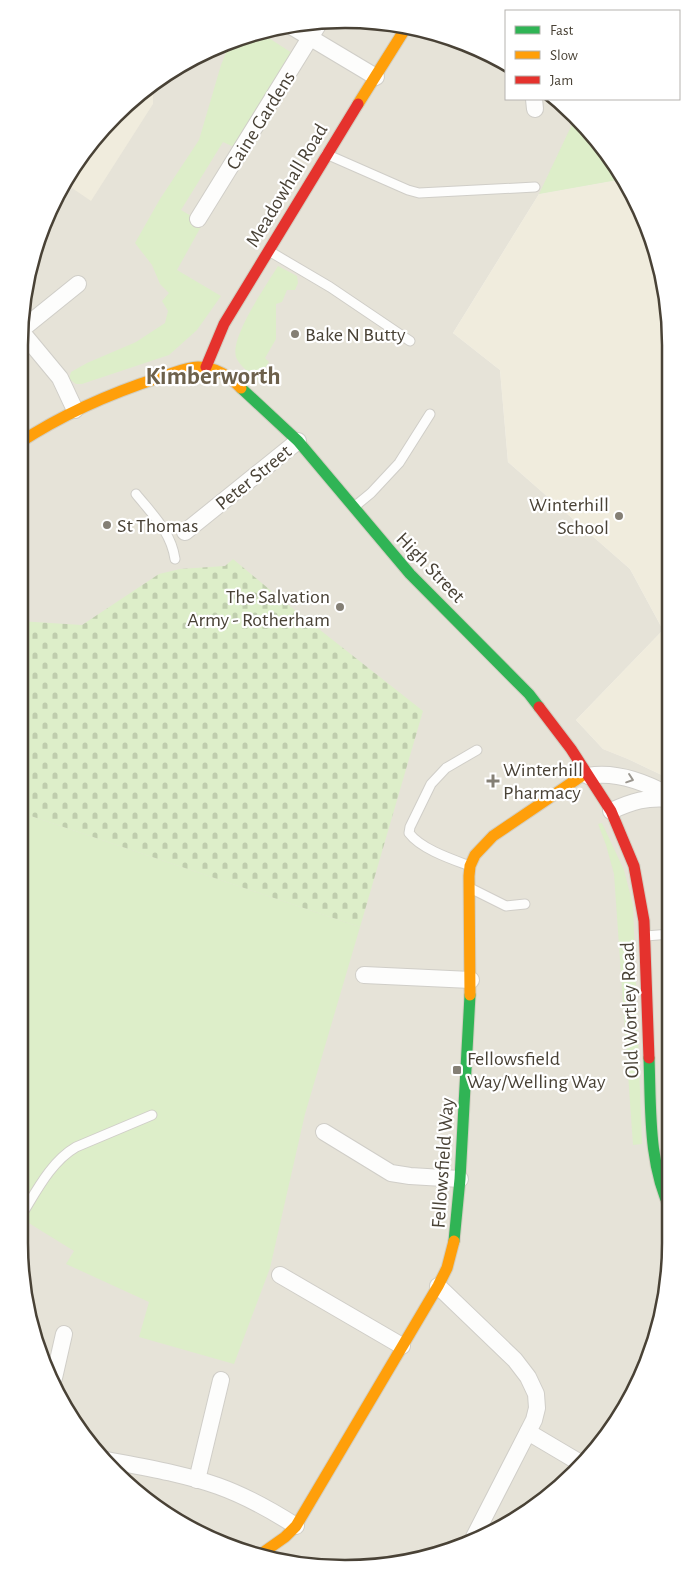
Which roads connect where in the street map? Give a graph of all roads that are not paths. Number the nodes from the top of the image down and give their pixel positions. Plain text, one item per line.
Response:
1 (316, 29) edge
2 (299, 31) edge
3 (403, 33) edge
4 (310, 38) junction
5 (376, 77) junction
6 (326, 154) junction
7 (535, 187) dead end
8 (198, 219) dead end
9 (268, 251) junction
10 (78, 284) dead end
11 (28, 324) edge
12 (28, 339) edge
13 (410, 341) dead end
14 (206, 367) junction
15 (75, 410) junction
16 (430, 414) dead end
17 (28, 438) edge
18 (298, 441) junction
19 (136, 494) dead end
20 (354, 508) junction
21 (185, 532) joint
22 (172, 542) junction
23 (175, 559) dead end
24 (477, 750) dead end
25 (587, 774) junction
26 (662, 792) edge
27 (662, 798) edge
28 (611, 811) junction
29 (470, 866) junction
30 (470, 888) junction
31 (524, 904) dead end
32 (662, 935) edge
33 (645, 936) junction
34 (364, 975) dead end
35 (471, 980) junction
36 (152, 1115) dead end
37 (324, 1132) dead end
38 (460, 1179) junction
39 (662, 1186) edge
40 (28, 1205) edge
41 (280, 1274) dead end
42 (438, 1286) junction
43 (64, 1334) dead end
44 (402, 1346) junction
45 (55, 1372) edge
46 (222, 1380) dead end
47 (528, 1432) junction
48 (576, 1460) edge
49 (116, 1462) edge
50 (197, 1480) junction
51 (296, 1526) junction
52 (477, 1530) edge
53 (266, 1550) edge

1 - 4 street, Caine Gardens
2 - 4 street
3 - 5 street, Meadowhall Road
4 - 5 street
4 - 8 street, Caine Gardens
5 - 6 street, Meadowhall Road
6 - 7 lane
6 - 9 street, Meadowhall Road
9 - 13 lane
9 - 14 street, Meadowhall Road
10 - 11 street
12 - 15 street
14 - 15 street
14 - 18 street, High Street
15 - 17 street
16 - 20 lane
18 - 20 street, High Street
18 - 21 street, Peter Street
19 - 22 lane
20 - 25 street, High Street
21 - 22 lane
22 - 23 lane
24 - 29 lane
25 -> 26 street
25 - 28 street, High Street
25 - 29 street
27 - 28 street
28 - 33 street, Old Wortley Road
29 - 30 street, Fellowsfield Way
30 - 31 lane
30 - 35 street, Fellowsfield Way
32 - 33 lane
33 - 39 street, Old Wortley Road
34 - 35 street
35 - 38 street, Fellowsfield Way
36 - 40 lane
37 - 38 street
38 - 42 street, Fellowsfield Way
41 - 44 street
42 - 44 street, Fellowsfield Way
42 - 47 street
43 - 45 street
44 - 51 street, Fellowsfield Way
46 - 50 street
47 - 48 street
47 - 52 street
49 - 50 street
50 - 51 street
51 - 53 street, Fellowsfield Way

